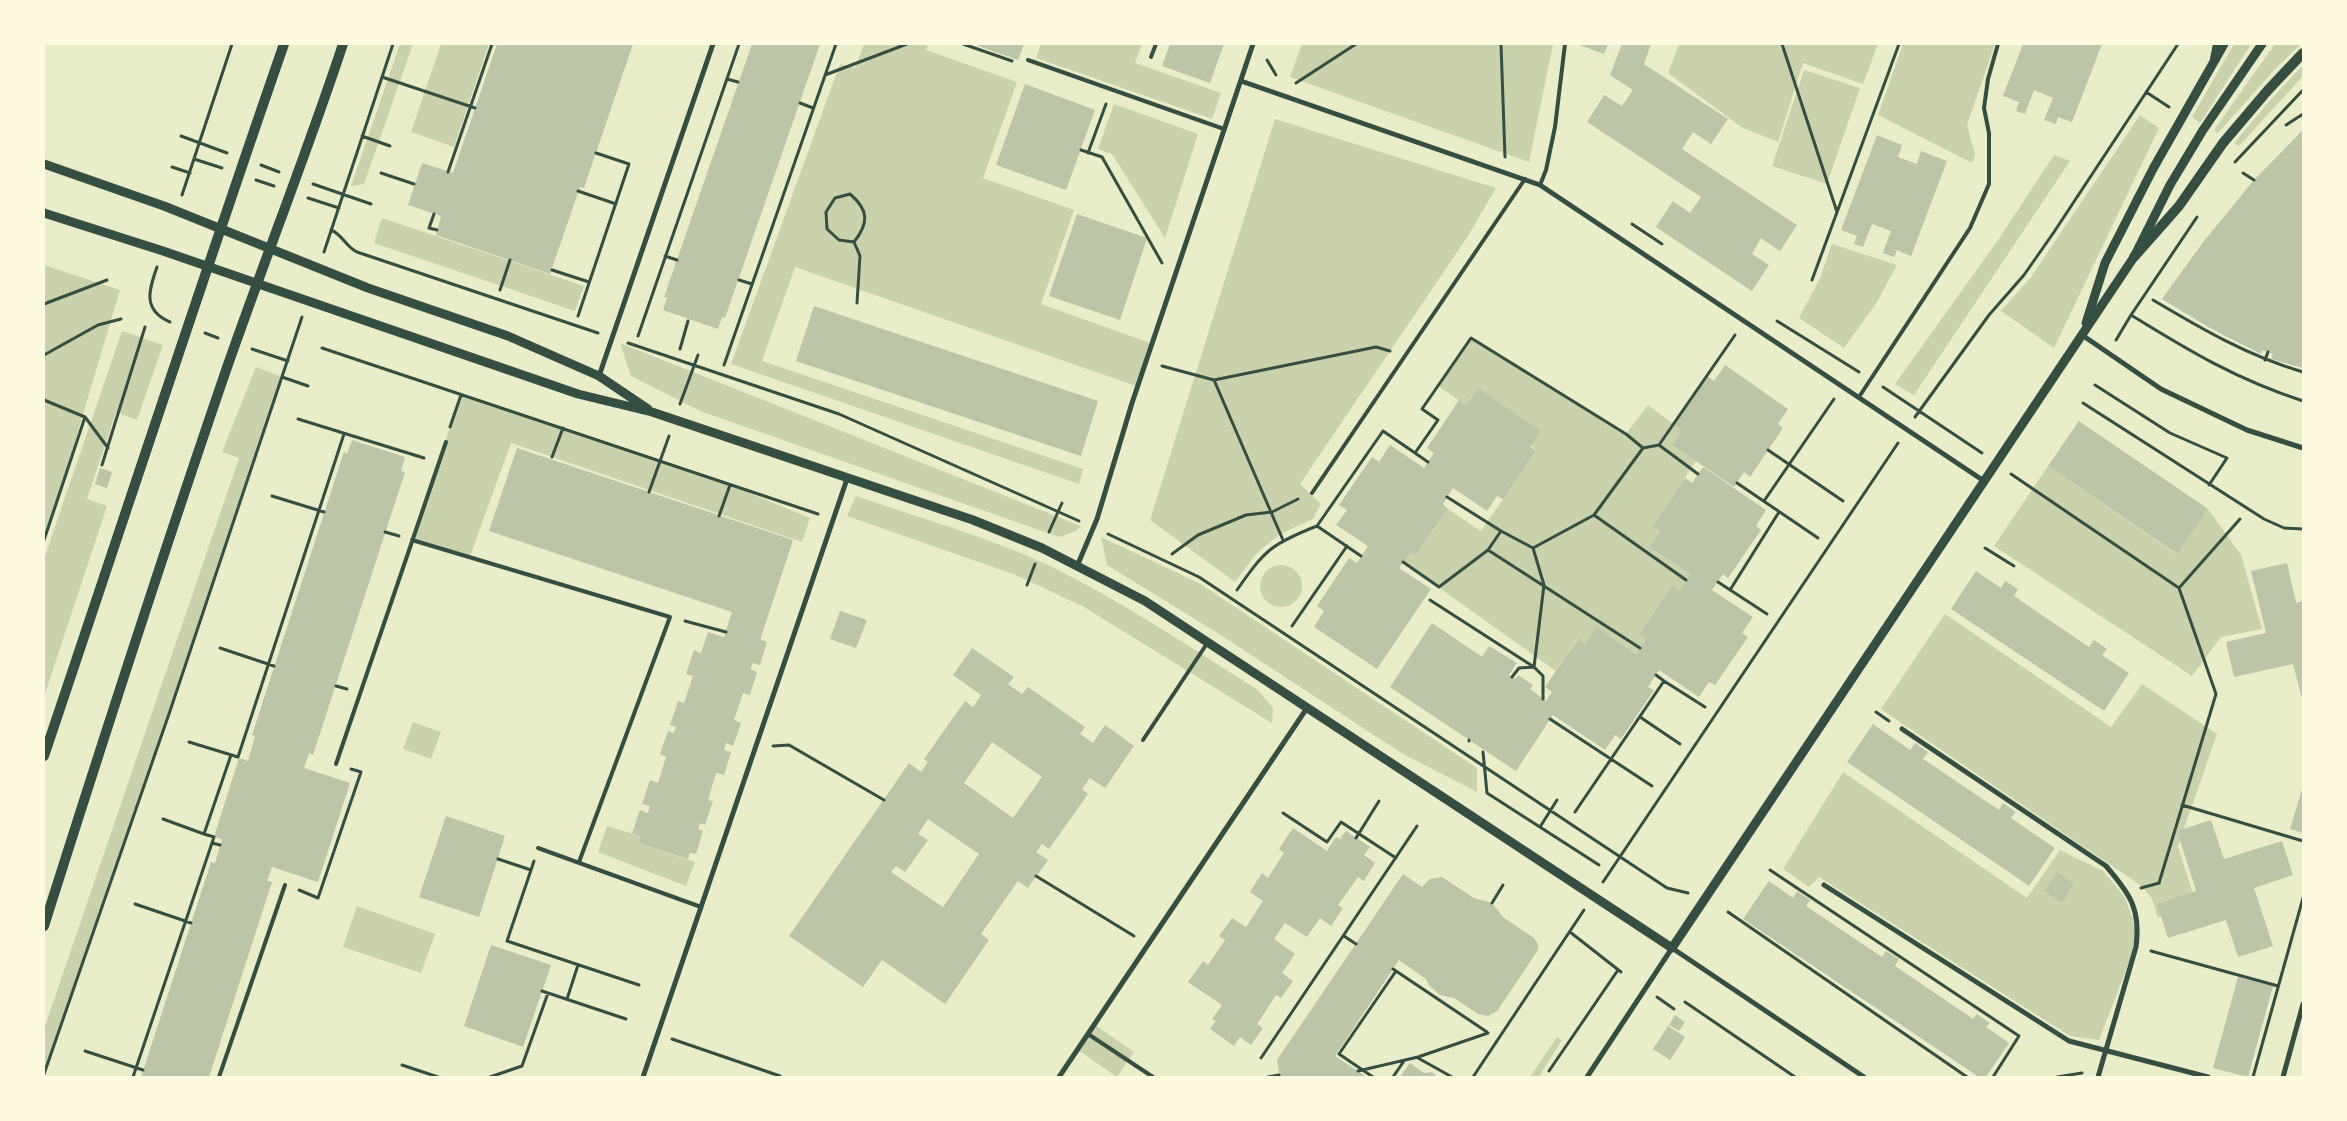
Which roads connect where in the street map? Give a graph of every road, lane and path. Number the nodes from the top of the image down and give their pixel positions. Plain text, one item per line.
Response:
1 (232, 44) edge
2 (284, 44) edge
3 (343, 44) edge
4 (393, 44) edge
5 (492, 44) edge
6 (713, 44) edge
7 (739, 44) edge
8 (836, 44) edge
9 (907, 44) edge
10 (1156, 44) edge
11 (1253, 44) edge
12 (1356, 44) edge
13 (1501, 44) edge
14 (1564, 44) edge
15 (1782, 44) edge
16 (1900, 44) edge
17 (1998, 44) edge
18 (2178, 44) edge
19 (2218, 44) edge
20 (2224, 44) edge
21 (2262, 44) edge
22 (2303, 53) edge
23 (1151, 57) dead end
24 (2215, 59) junction
25 (1028, 60) dead end
26 (824, 75) junction
27 (382, 77) junction
28 (727, 78) junction
29 (1241, 81) junction
30 (738, 82) dead end
31 (1291, 86) dead end
32 (2303, 90) edge
33 (1109, 95) dead end
34 (800, 103) dead end
35 (473, 108) junction
36 (813, 108) junction
37 (2303, 114) edge
38 (2286, 124) dead end
39 (1224, 128) junction
40 (181, 136) dead end
41 (362, 136) junction
42 (199, 144) junction
43 (390, 146) dead end
44 (1080, 150) dead end
45 (596, 153) dead end
46 (1088, 153) junction
47 (194, 158) junction
48 (1505, 158) dead end
49 (244, 159) junction
50 (44, 164) edge
51 (2233, 165) dead end
52 (172, 167) dead end
53 (448, 172) dead end
54 (238, 173) junction
55 (381, 173) dead end
56 (2243, 173) dead end
57 (297, 178) junction
58 (1524, 179) junction
59 (2254, 180) dead end
60 (414, 184) dead end
61 (1540, 186) junction
62 (292, 192) junction
63 (578, 192) dead end
64 (343, 195) junction
65 (371, 204) dead end
66 (616, 204) junction
67 (339, 208) junction
68 (1837, 212) junction
69 (44, 214) edge
70 (434, 214) dead end
71 (2199, 214) dead end
72 (220, 229) junction
73 (331, 230) junction
74 (437, 230) dead end
75 (854, 242) junction
76 (271, 249) junction
77 (666, 256) junction
78 (2134, 257) junction
79 (510, 260) dead end
80 (677, 260) dead end
81 (1164, 265) dead end
82 (208, 266) junction
83 (318, 268) junction
84 (552, 270) dead end
85 (107, 280) dead end
86 (739, 280) dead end
87 (1812, 280) dead end
88 (589, 282) junction
89 (258, 283) junction
90 (752, 284) junction
91 (500, 290) dead end
92 (148, 295) dead end
93 (308, 300) junction
94 (2153, 300) dead end
95 (857, 303) dead end
96 (44, 304) edge
97 (2131, 315) junction
98 (578, 316) dead end
99 (121, 319) dead end
100 (688, 321) dead end
101 (146, 327) dead end
102 (188, 328) junction
103 (1735, 334) dead end
104 (2082, 335) junction
105 (638, 336) dead end
106 (611, 337) junction
107 (236, 344) junction
108 (322, 348) dead end
109 (680, 349) dead end
110 (2108, 352) junction
111 (2268, 352) dead end
112 (44, 355) edge
113 (1405, 355) junction
114 (2265, 360) junction
115 (288, 361) junction
116 (1146, 361) junction
117 (724, 364) dead end
118 (2303, 372) edge
119 (599, 376) junction
120 (282, 377) junction
121 (1214, 380) junction
122 (2095, 385) dead end
123 (308, 386) dead end
124 (461, 395) junction
125 (1859, 397) junction
126 (1834, 399) dead end
127 (44, 400) edge
128 (2303, 401) edge
129 (2084, 403) dead end
130 (1920, 411) junction
131 (652, 412) junction
132 (85, 417) junction
133 (298, 419) dead end
134 (563, 428) junction
135 (1907, 429) junction
136 (344, 434) junction
137 (446, 442) joint
138 (1659, 445) junction
139 (108, 448) junction
140 (1643, 448) junction
141 (2303, 448) edge
142 (1768, 450) dead end
143 (1415, 453) junction
144 (552, 457) dead end
145 (1428, 462) dead end
146 (438, 463) junction
147 (1996, 463) junction
148 (1789, 464) junction
149 (102, 465) dead end
150 (2008, 472) dead end
151 (1698, 474) dead end
152 (847, 479) junction
153 (1984, 481) junction
154 (1737, 483) dead end
155 (730, 485) junction
156 (2209, 486) junction
157 (1312, 493) joint
158 (272, 496) dead end
159 (1447, 497) dead end
160 (1764, 501) junction
161 (1843, 501) dead end
162 (1062, 503) dead end
163 (319, 511) junction
164 (324, 512) dead end
165 (1058, 512) junction
166 (1272, 512) junction
167 (1779, 512) junction
168 (1594, 515) junction
169 (719, 516) dead end
170 (833, 519) junction
171 (2240, 519) dead end
172 (1083, 523) dead end
173 (1317, 526) junction
174 (2303, 529) edge
175 (1501, 531) junction
176 (1105, 533) dead end
177 (1048, 534) dead end
178 (1818, 538) dead end
179 (44, 540) edge
180 (412, 540) junction
181 (1283, 540) junction
182 (1347, 546) junction
183 (1533, 548) junction
184 (1985, 548) dead end
185 (1488, 550) junction
186 (1172, 554) dead end
187 (1361, 556) dead end
188 (1037, 562) dead end
189 (1403, 562) dead end
190 (1078, 564) junction
191 (2014, 566) dead end
192 (1686, 580) dead end
193 (1718, 582) dead end
194 (1027, 585) dead end
195 (1544, 585) junction
196 (2179, 588) junction
197 (1237, 590) dead end
198 (1730, 590) junction
199 (1430, 600) dead end
200 (1767, 614) dead end
201 (670, 618) junction
202 (1292, 626) dead end
203 (726, 632) dead end
204 (1208, 642) junction
205 (220, 648) dead end
206 (1640, 648) dead end
207 (269, 664) junction
208 (274, 666) dead end
209 (1534, 667) junction
210 (1656, 675) dead end
211 (1512, 677) dead end
212 (1664, 681) junction
213 (1544, 699) dead end
214 (1705, 707) dead end
215 (1307, 708) junction
216 (1640, 717) junction
217 (1550, 720) dead end
218 (1902, 729) dead end
219 (1143, 740) dead end
220 (189, 742) dead end
221 (1680, 744) dead end
222 (789, 746) dead end
223 (1483, 752) dead end
224 (230, 755) junction
225 (44, 756) edge
226 (1611, 760) junction
227 (336, 764) joint
228 (1484, 766) junction
229 (1652, 786) dead end
230 (884, 800) dead end
231 (1557, 800) dead end
232 (1379, 801) dead end
233 (2182, 805) junction
234 (1551, 810) junction
235 (1575, 812) dead end
236 (1283, 813) dead end
237 (163, 819) dead end
238 (1417, 826) dead end
239 (1540, 827) junction
240 (204, 834) junction
241 (1359, 834) junction
242 (1356, 838) dead end
243 (2303, 840) edge
244 (212, 843) junction
245 (220, 845) dead end
246 (538, 848) joint
247 (1621, 857) junction
248 (1396, 858) junction
249 (498, 859) dead end
250 (579, 862) junction
251 (1599, 865) dead end
252 (531, 870) junction
253 (1770, 870) dead end
254 (1036, 876) dead end
255 (285, 885) joint
256 (1503, 885) dead end
257 (1824, 885) dead end
258 (1667, 888) dead end
259 (2127, 891) junction
260 (1593, 896) junction
261 (2303, 898) edge
262 (1492, 903) dead end
263 (135, 904) dead end
264 (701, 907) junction
265 (1728, 912) dead end
266 (186, 922) junction
267 (191, 923) dead end
268 (44, 926) edge
269 (1570, 932) junction
270 (1344, 936) junction
271 (1356, 944) dead end
272 (1148, 946) junction
273 (2136, 947) junction
274 (1672, 948) junction
275 (578, 965) junction
276 (639, 985) dead end
277 (2278, 986) junction
278 (542, 991) dead end
279 (548, 992) junction
280 (1657, 996) dead end
281 (567, 999) junction
282 (1685, 1002) dead end
283 (2303, 1004) edge
284 (1674, 1009) dead end
285 (626, 1019) dead end
286 (658, 1034) junction
287 (1088, 1034) junction
288 (85, 1051) dead end
289 (2105, 1051) junction
290 (1418, 1057) junction
291 (1261, 1058) dead end
292 (1404, 1060) junction
293 (402, 1065) dead end
294 (136, 1068) junction
295 (143, 1070) dead end
296 (2100, 1070) junction
297 (1360, 1071) junction
298 (1549, 1071) dead end
299 (44, 1074) edge
300 (1280, 1074) dead end
301 (427, 1076) edge
302 (780, 1076) dead end
303 (133, 1077) edge
304 (219, 1077) edge
305 (438, 1077) edge
306 (490, 1077) edge
307 (643, 1077) edge
308 (1059, 1077) edge
309 (1153, 1077) edge
310 (1268, 1077) edge
311 (1373, 1077) edge
312 (1393, 1077) edge
313 (1452, 1077) edge
314 (1473, 1077) edge
315 (1587, 1077) edge
316 (1795, 1077) edge
317 (1864, 1077) edge
318 (1967, 1077) edge
319 (1993, 1077) edge
320 (2057, 1077) edge
321 (2098, 1077) edge
322 (2208, 1077) edge
323 (2253, 1077) edge
324 (2283, 1077) edge

1 - 42 path
2 - 49 main road
3 - 57 main road
4 - 27 path
5 - 35 path
6 - 106 street
7 - 28 path
8 - 26 path
9 - 26 path
10 - 23 lane
11 - 29 street
12 - 31 path
13 - 48 path
14 - 61 lane
15 - 68 path
16 - 68 path
17 - 125 lane
18 - 130 path
19 - 24 main road
20 - 24 street
21 - 78 street
22 - 78 main road
24 - 104 street
25 - 39 lane
26 - 36 path
27 - 35 path
27 - 41 path
28 - 30 path
28 - 77 path
29 - 39 street
29 - 58 street
32 - 51 path
33 - 46 path
34 - 36 path
35 - 53 path
36 - 90 path
37 - 38 path
39 - 116 street
40 - 42 path
41 - 43 path
41 - 64 path
42 - 47 path
42 - 49 path
44 - 46 path
45 - 66 path
46 - 81 path
47 - 52 path
47 - 54 path
49 - 54 main road
49 - 57 path
50 - 72 street
54 - 62 path
54 - 72 main road
55 - 60 path
56 - 59 path
57 - 62 main road
57 - 64 path
58 - 61 street
58 - 113 lane
61 - 125 street
62 - 67 path
62 - 76 main road
63 - 66 path
64 - 65 path
64 - 67 path
66 - 88 path
67 - 73 path
68 - 87 path
69 - 82 street
70 - 74 path
71 - 97 path
72 - 76 street
72 - 82 main road
73 - 83 path
73 - 106 path
75 - 75 path
75 - 95 path
76 - 83 street
76 - 89 main road
77 - 80 path
77 - 105 path
78 - 104 street
79 - 91 path
82 - 89 street
82 - 102 main road
83 - 119 street
84 - 88 path
85 - 96 path
86 - 90 path
88 - 98 path
89 - 93 street
89 - 107 main road
90 - 117 path
92 - 102 path
93 - 115 path
93 - 131 street
94 - 114 path
97 - 110 path
97 - 128 path
99 - 112 path
100 - 109 path
101 - 139 path
102 - 107 path
102 - 225 main road
103 - 138 path
104 - 110 street
104 - 147 street
106 - 119 street
106 - 165 path
107 - 115 path
107 - 268 main road
108 - 124 path
110 - 141 street
111 - 114 path
113 - 121 path
113 - 157 lane
114 - 118 path
115 - 120 path
116 - 121 path
116 - 190 street
119 - 131 street
120 - 123 path
120 - 299 path
121 - 166 path
122 - 156 path
124 - 134 path
124 - 137 path
125 - 135 street
126 - 148 path
127 - 132 path
129 - 156 path
130 - 135 path
130 - 147 path
131 - 152 street
132 - 139 path
132 - 179 path
133 - 136 path
134 - 144 path
134 - 155 path
135 - 153 street
135 - 247 path
136 - 146 path
136 - 163 path
137 - 146 lane
138 - 140 path
138 - 151 path
139 - 149 path
140 - 143 path
140 - 168 path
142 - 148 path
143 - 145 path
143 - 173 path
146 - 180 lane
147 - 153 street
148 - 160 path
148 - 161 path
150 - 196 path
152 - 170 street
152 - 190 street
153 - 274 street
154 - 160 path
155 - 169 path
155 - 170 path
156 - 174 path
157 - 166 path
158 - 163 path
159 - 175 path
160 - 167 path
162 - 165 path
163 - 164 path
163 - 207 path
165 - 172 path
165 - 177 path
166 - 181 path
166 - 186 path
167 - 178 path
167 - 198 path
168 - 183 path
168 - 192 path
170 - 264 street
171 - 196 path
173 - 181 path
173 - 182 path
175 - 183 path
175 - 185 path
176 - 228 path
180 - 201 lane
180 - 227 lane
181 - 197 path
182 - 187 path
182 - 202 path
183 - 195 path
184 - 191 path
185 - 189 path
185 - 195 path
188 - 194 path
190 - 204 street
193 - 198 path
195 - 206 path
195 - 209 path
196 - 233 path
198 - 200 path
199 - 209 path
201 - 203 path
201 - 250 lane
204 - 215 street
204 - 219 lane
205 - 207 path
207 - 208 path
207 - 224 path
209 - 211 path
209 - 213 path
210 - 212 path
212 - 214 path
212 - 216 path
215 - 260 street
215 - 272 street
216 - 221 path
216 - 226 path
217 - 226 path
218 - 259 street
220 - 224 path
222 - 230 path
223 - 228 path
224 - 240 path
226 - 229 path
226 - 235 path
227 - 255 path
228 - 234 path
228 - 239 path
231 - 234 path
232 - 241 path
233 - 243 path
233 - 259 path
234 - 239 path
234 - 247 path
236 - 241 path
237 - 240 path
238 - 248 path
239 - 251 path
240 - 244 path
241 - 242 path
241 - 248 path
244 - 245 path
244 - 266 path
246 - 250 lane
246 - 252 path
247 - 258 path
247 - 260 path
248 - 270 path
249 - 252 path
250 - 264 lane
252 - 275 path
253 - 319 path
254 - 272 path
255 - 304 lane
256 - 262 path
257 - 289 street
259 - 273 street
260 - 269 path
260 - 274 street
261 - 277 path
263 - 266 path
264 - 286 street
265 - 318 path
266 - 267 path
266 - 294 path
269 - 298 path
269 - 314 path
270 - 271 path
270 - 291 path
272 - 287 street
273 - 277 path
273 - 289 street
274 - 315 street
274 - 317 street
275 - 276 path
275 - 281 path
277 - 323 path
278 - 279 path
279 - 281 path
279 - 306 path
280 - 284 path
281 - 285 path
282 - 316 path
283 - 324 street
286 - 302 path
286 - 307 street
287 - 308 street
287 - 309 lane
288 - 294 path
289 - 296 street
289 - 322 street
290 - 292 path
290 - 297 path
290 - 313 path
292 - 297 path
292 - 312 path
293 - 301 path
294 - 295 path
294 - 303 path
296 - 320 path
296 - 321 street
297 - 311 path
300 - 310 path
301 - 305 path

